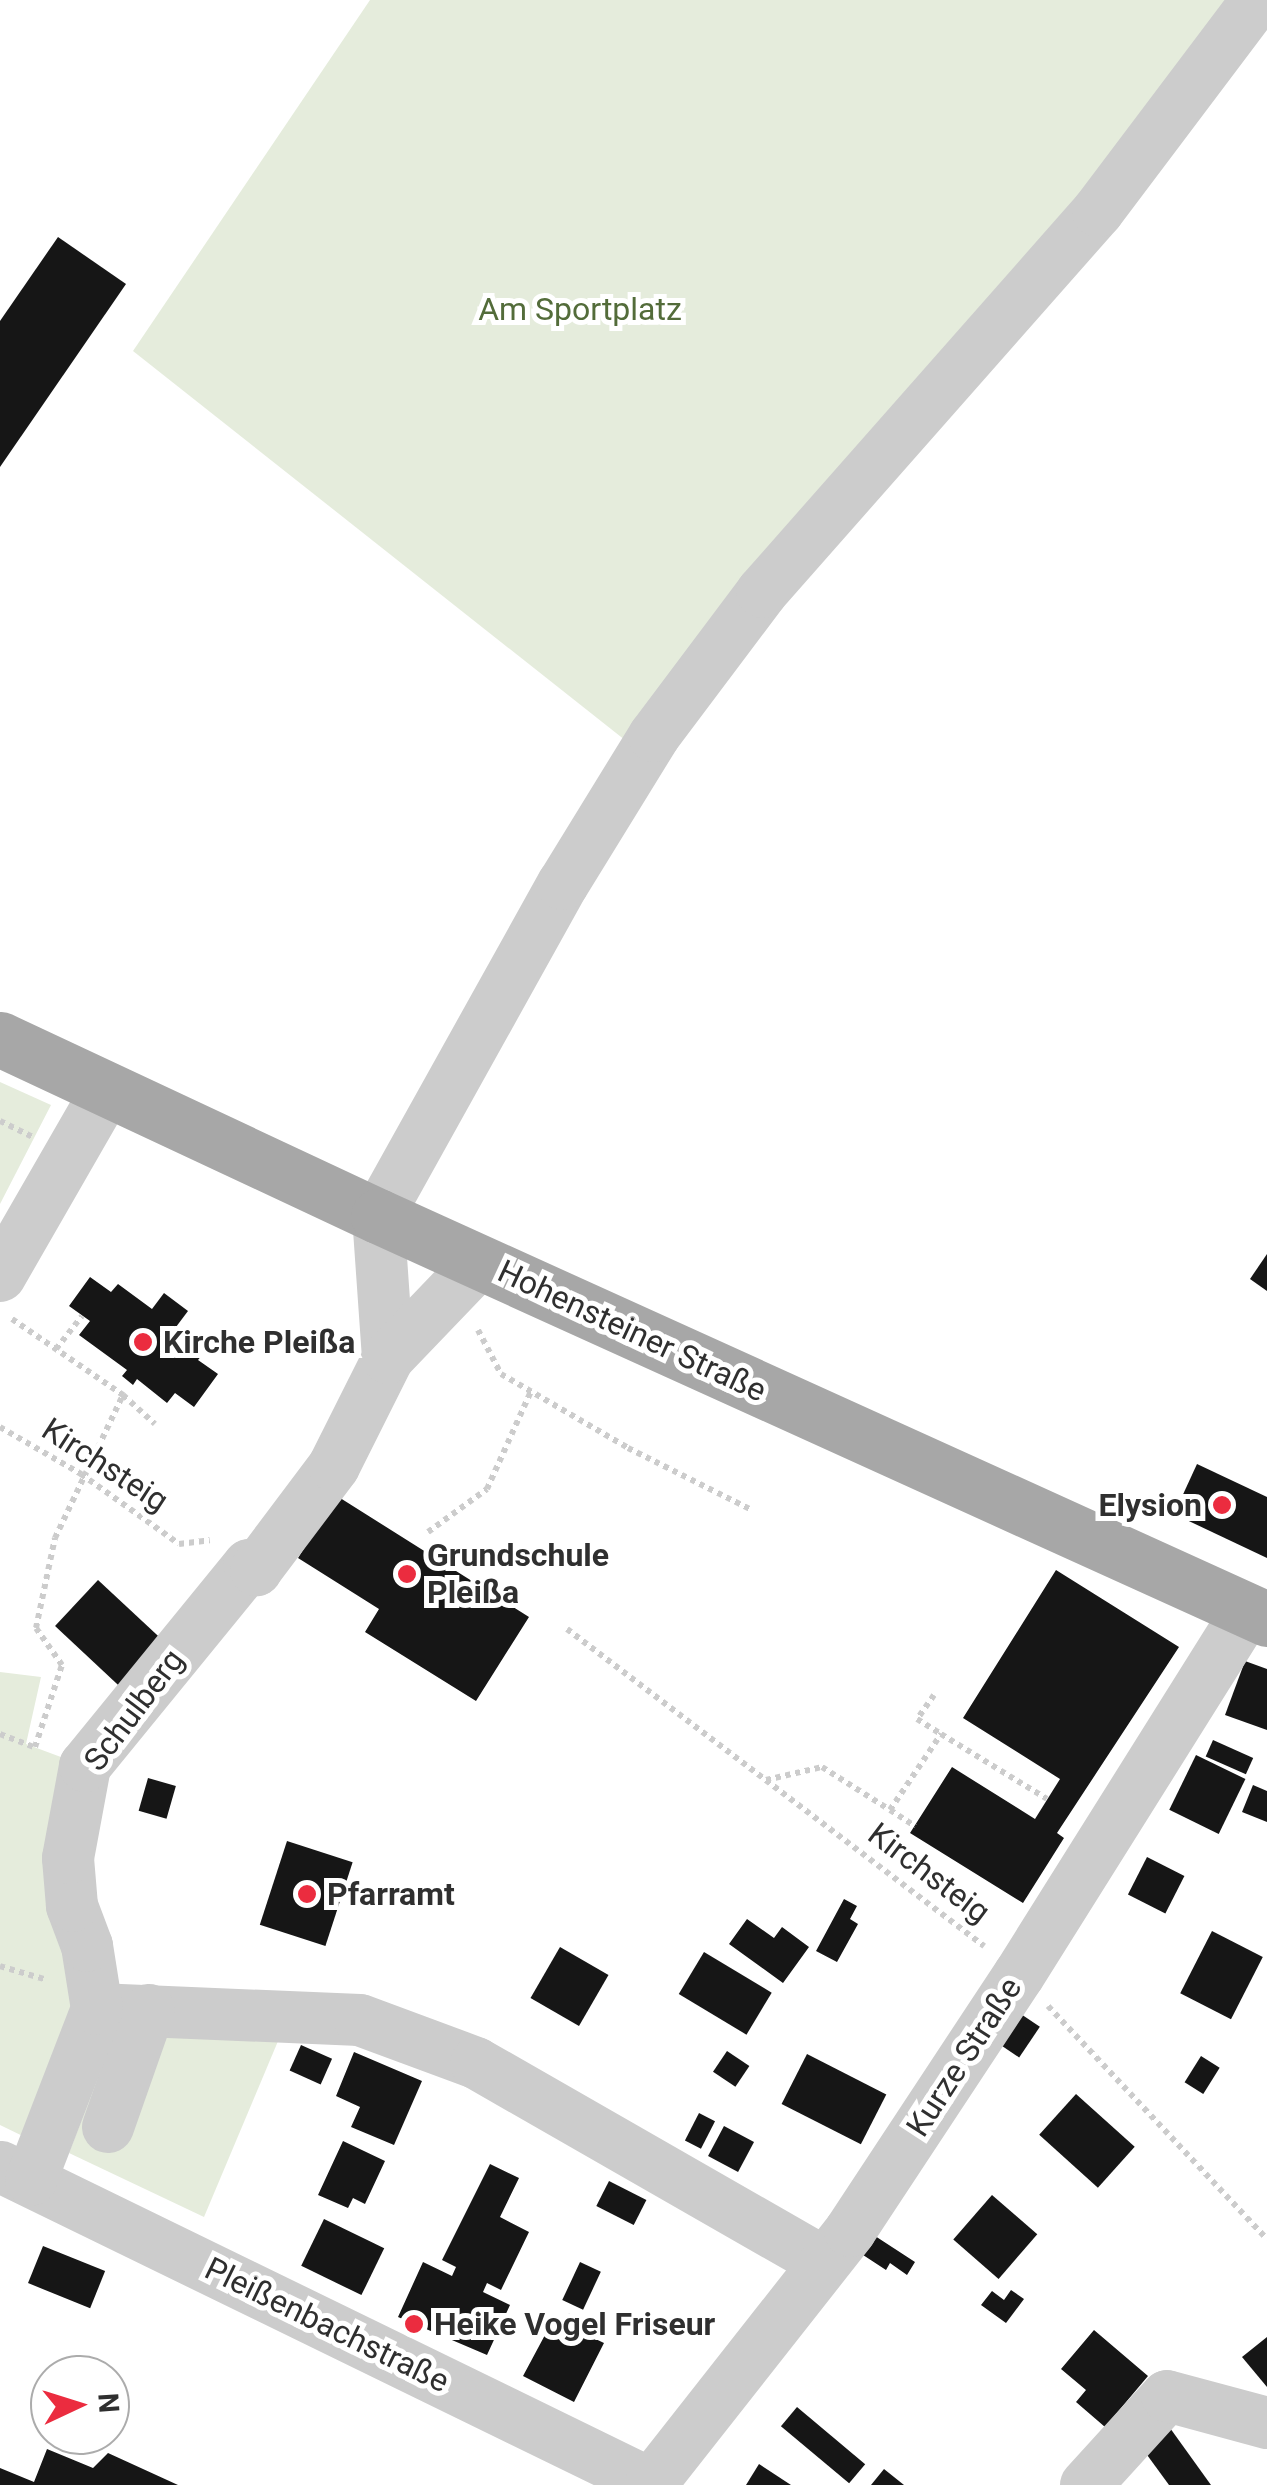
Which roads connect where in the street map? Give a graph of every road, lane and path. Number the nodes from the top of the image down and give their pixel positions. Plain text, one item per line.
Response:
1 (1257, 0) edge
2 (0, 1039) edge
3 (107, 1090) junction
4 (378, 1216) junction
5 (480, 1262) junction
6 (0, 1276) edge
7 (0, 1311) edge
8 (82, 1316) dead end
9 (56, 1349) junction
10 (388, 1358) junction
11 (531, 1390) junction
12 (123, 1394) junction
13 (155, 1424) dead end
14 (0, 1427) edge
15 (82, 1474) junction
16 (750, 1509) dead end
17 (428, 1532) dead end
18 (226, 1538) dead end
19 (1258, 1615) edge
20 (567, 1629) dead end
21 (934, 1695) dead end
22 (941, 1734) junction
23 (34, 1747) dead end
24 (766, 1780) junction
25 (1047, 1800) dead end
26 (890, 1810) junction
27 (915, 1826) dead end
28 (1018, 1975) junction
29 (97, 2009) junction
30 (150, 2010) junction
31 (108, 2127) dead end
32 (15, 2173) edge
33 (1267, 2239) edge
34 (822, 2260) junction
35 (1267, 2423) edge
36 (652, 2484) edge
37 (1086, 2485) edge

1 - 4 street
2 - 3 main road, Hohensteiner Straße
3 - 4 main road, Hohensteiner Straße
3 - 6 street
4 - 5 main road, Hohensteiner Straße
4 - 10 street
5 - 10 street, Schulberg
5 - 11 path
5 - 19 main road, Hohensteiner Straße
7 - 9 path
8 - 9 path
9 - 12 path
10 - 29 street, Schulberg
11 - 16 path
11 - 17 path
12 - 13 path
12 - 15 path
14 - 15 path, Kirchsteig
15 - 18 path, Kirchsteig
15 - 23 path
19 - 28 street, Kurze Straße
20 - 24 path, Kirchsteig
21 - 22 path
22 - 25 path
22 - 26 path
24 - 26 path
24 - 28 path, Kirchsteig
26 - 27 path
28 - 33 path, Kirchsteig
28 - 34 street, Kurze Straße
29 - 30 street
29 - 32 street
30 - 31 street
30 - 34 street
32 - 36 street, Pleißenbachstraße
34 - 36 street, Kurze Straße
35 - 37 street

